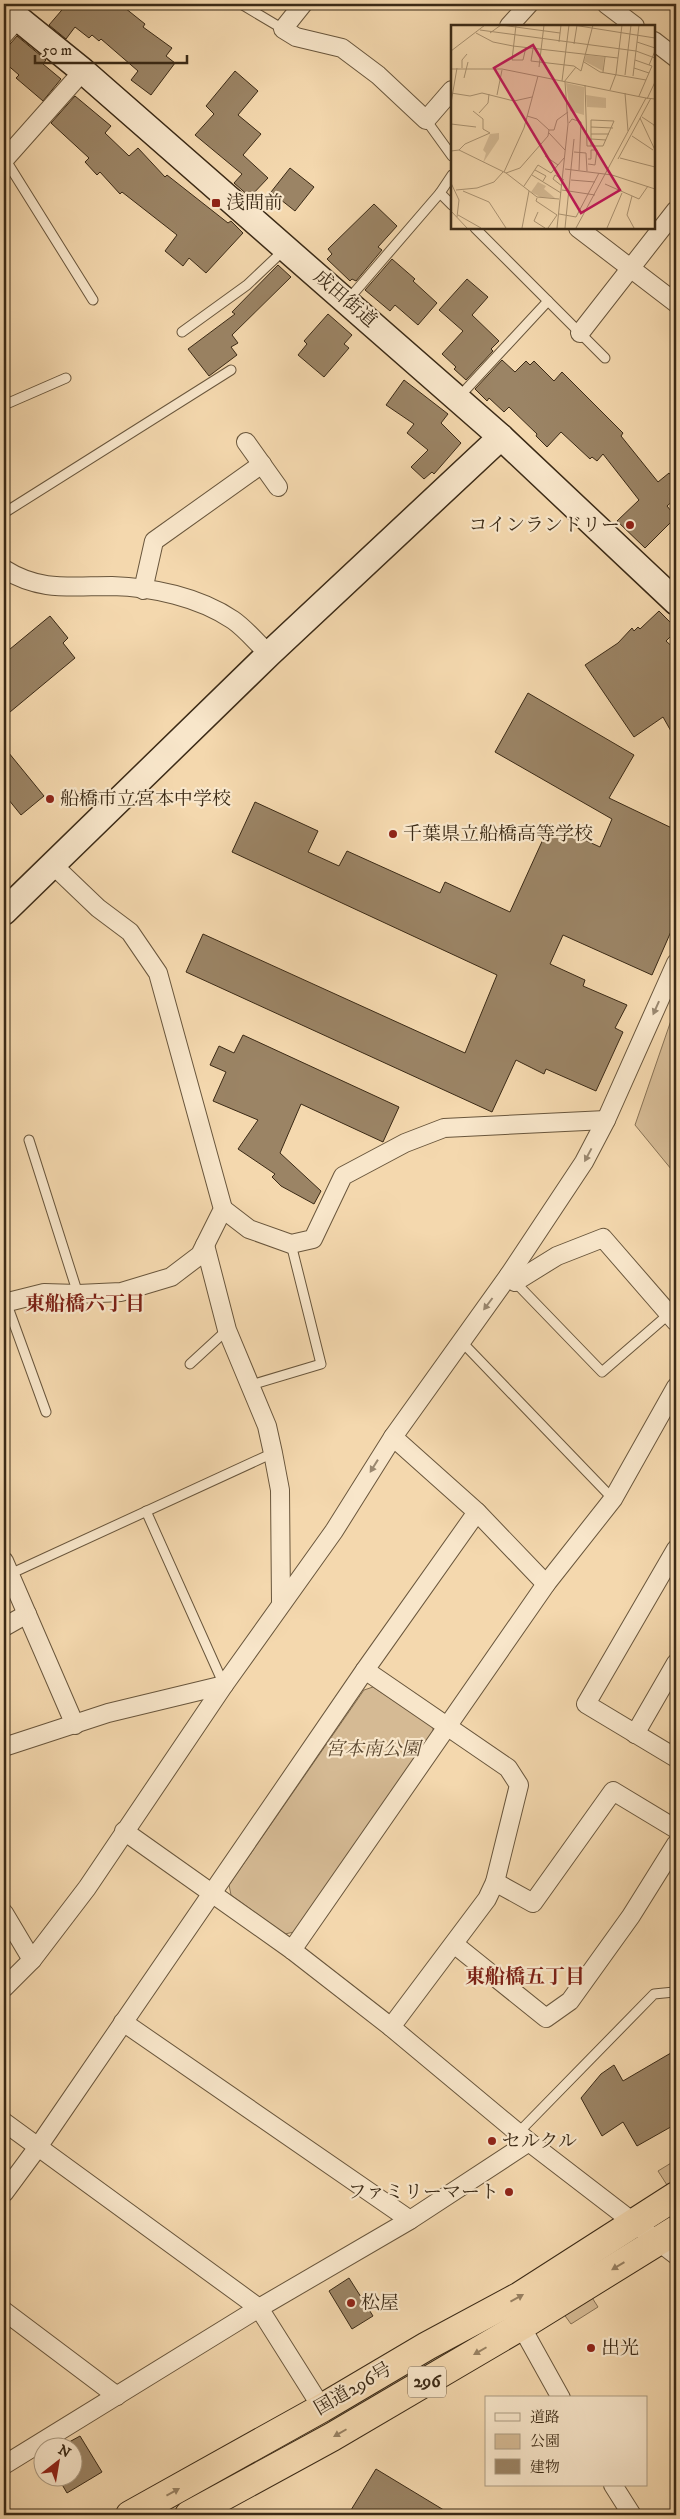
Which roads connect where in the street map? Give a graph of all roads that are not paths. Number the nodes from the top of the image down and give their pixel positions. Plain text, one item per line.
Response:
1 (241, 4) edge
2 (303, 4) edge
3 (529, 4) edge
4 (606, 4) edge
5 (15, 14) edge
6 (510, 25) edge
7 (634, 25) edge
8 (283, 30) junction
9 (4, 41) edge
10 (655, 42) edge
11 (676, 58) edge
12 (83, 71) junction
13 (451, 91) edge
14 (426, 120) junction
15 (451, 155) edge
16 (4, 159) edge
17 (451, 176) edge
18 (440, 193) junction
19 (451, 204) edge
20 (676, 210) edge
21 (476, 229) edge
22 (579, 229) edge
23 (286, 248) junction
24 (631, 268) junction
25 (93, 300) dead end
26 (347, 301) junction
27 (548, 301) junction
28 (676, 303) edge
29 (182, 332) dead end
30 (580, 334) junction
31 (605, 358) dead end
32 (231, 370) dead end
33 (66, 378) dead end
34 (457, 398) junction
35 (4, 405) edge
36 (501, 437) junction
37 (246, 442) dead end
38 (262, 464) junction
39 (278, 487) dead end
40 (4, 513) edge
41 (4, 569) edge
42 (143, 590) junction
43 (676, 602) edge
44 (269, 654) junction
45 (53, 865) junction
46 (4, 912) edge
47 (676, 963) edge
48 (606, 1120) junction
49 (29, 1140) dead end
50 (223, 1209) junction
51 (291, 1244) junction
52 (205, 1245) junction
53 (512, 1279) junction
54 (78, 1294) junction
55 (5, 1300) edge
56 (673, 1318) edge
57 (227, 1330) junction
58 (460, 1340) junction
59 (190, 1364) dead end
60 (251, 1385) junction
61 (676, 1387) edge
62 (46, 1412) dead end
63 (393, 1437) junction
64 (273, 1453) junction
65 (613, 1499) junction
66 (146, 1511) junction
67 (477, 1512) junction
68 (676, 1549) edge
69 (7, 1568) edge
70 (546, 1584) junction
71 (281, 1603) junction
72 (27, 1614) junction
73 (4, 1627) edge
74 (676, 1663) edge
75 (365, 1670) junction
76 (224, 1685) junction
77 (75, 1725) junction
78 (447, 1726) junction
79 (635, 1734) junction
80 (4, 1747) edge
81 (676, 1758) edge
82 (676, 1829) edge
83 (124, 1831) junction
84 (676, 1844) edge
85 (495, 1882) junction
86 (212, 1892) junction
87 (4, 1913) edge
88 (454, 1944) junction
89 (292, 1950) junction
90 (32, 1960) junction
91 (4, 1988) edge
92 (674, 1992) dead end
93 (123, 2022) junction
94 (391, 2027) junction
95 (4, 2122) edge
96 (524, 2137) junction
97 (38, 2147) junction
98 (4, 2193) edge
99 (676, 2196) edge
100 (410, 2220) junction
101 (637, 2223) junction
102 (671, 2242) edge
103 (259, 2308) junction
104 (4, 2311) edge
105 (521, 2326) junction
106 (117, 2396) junction
107 (560, 2396) edge
108 (322, 2408) junction
109 (4, 2464) edge
110 (614, 2486) edge
111 (130, 2515) edge
112 (189, 2515) edge
113 (632, 2515) edge

1 - 8 lane
2 - 8 street
3 - 6 street
4 - 7 street
5 - 9 lane
5 - 12 street, 成田街道
8 - 14 street
10 - 11 street
12 - 16 street
12 - 23 street, 成田街道
13 - 14 street
14 - 15 lane
16 - 25 lane
17 - 18 lane
18 - 19 lane
18 - 26 lane
20 - 24 street
21 - 27 lane
22 - 24 street
23 - 26 street, 成田街道
23 - 29 lane
24 - 28 street
24 - 30 street
26 - 34 street, 成田街道
27 - 30 lane
27 - 34 lane
30 - 31 lane
32 - 40 lane
33 - 35 lane
34 - 36 street, 成田街道
36 - 43 street, 成田街道
36 - 44 street
37 - 38 street
38 - 39 street
38 - 42 street
41 - 42 street
42 - 44 street
44 - 45 street
45 - 46 street
45 - 50 street
47 -> 48 street
48 - 51 street
48 -> 53 street
49 - 54 lane
50 - 51 street
50 - 52 street
51 - 60 lane
52 - 54 street
52 - 57 street
53 - 56 street
53 - 56 lane
53 -> 58 street
54 - 55 street
55 - 62 lane
57 - 59 lane
57 - 60 street
58 - 63 street
58 - 65 lane
60 - 64 street
61 - 65 street
63 - 67 street
63 -> 71 street
64 - 66 lane
64 - 71 street
65 - 70 street
66 - 69 lane
66 - 76 lane
67 - 70 street
67 - 75 street
68 - 79 street
69 - 72 street
70 - 78 street
71 - 76 street
72 - 73 street
72 - 77 street
74 - 79 street
75 - 78 street
75 - 86 street
76 - 77 street
76 - 83 street
77 - 80 street
78 - 85 street
78 - 89 street
79 - 81 street
82 - 85 street
83 - 86 street
83 - 90 street
84 - 88 street
85 - 88 street
86 - 89 street
86 - 93 street
87 - 90 street
88 - 94 street
89 - 94 street
90 - 91 street
92 - 96 lane
93 - 97 street
93 - 100 street
94 - 96 street
95 - 97 street
96 - 100 street
96 - 101 street
97 - 98 street
97 - 103 street
99 - 101 highway, 国道296号 / 296
100 - 103 street
101 - 102 street
108 -> 101 highway, 国道296号 / 296
102 -> 105 highway, 国道296号 / 296
103 - 106 street
103 - 108 street
104 - 106 street
105 - 107 street
105 -> 112 highway, 国道296号 / 296
106 - 109 street
111 -> 108 highway, 国道296号 / 296
110 - 113 street

